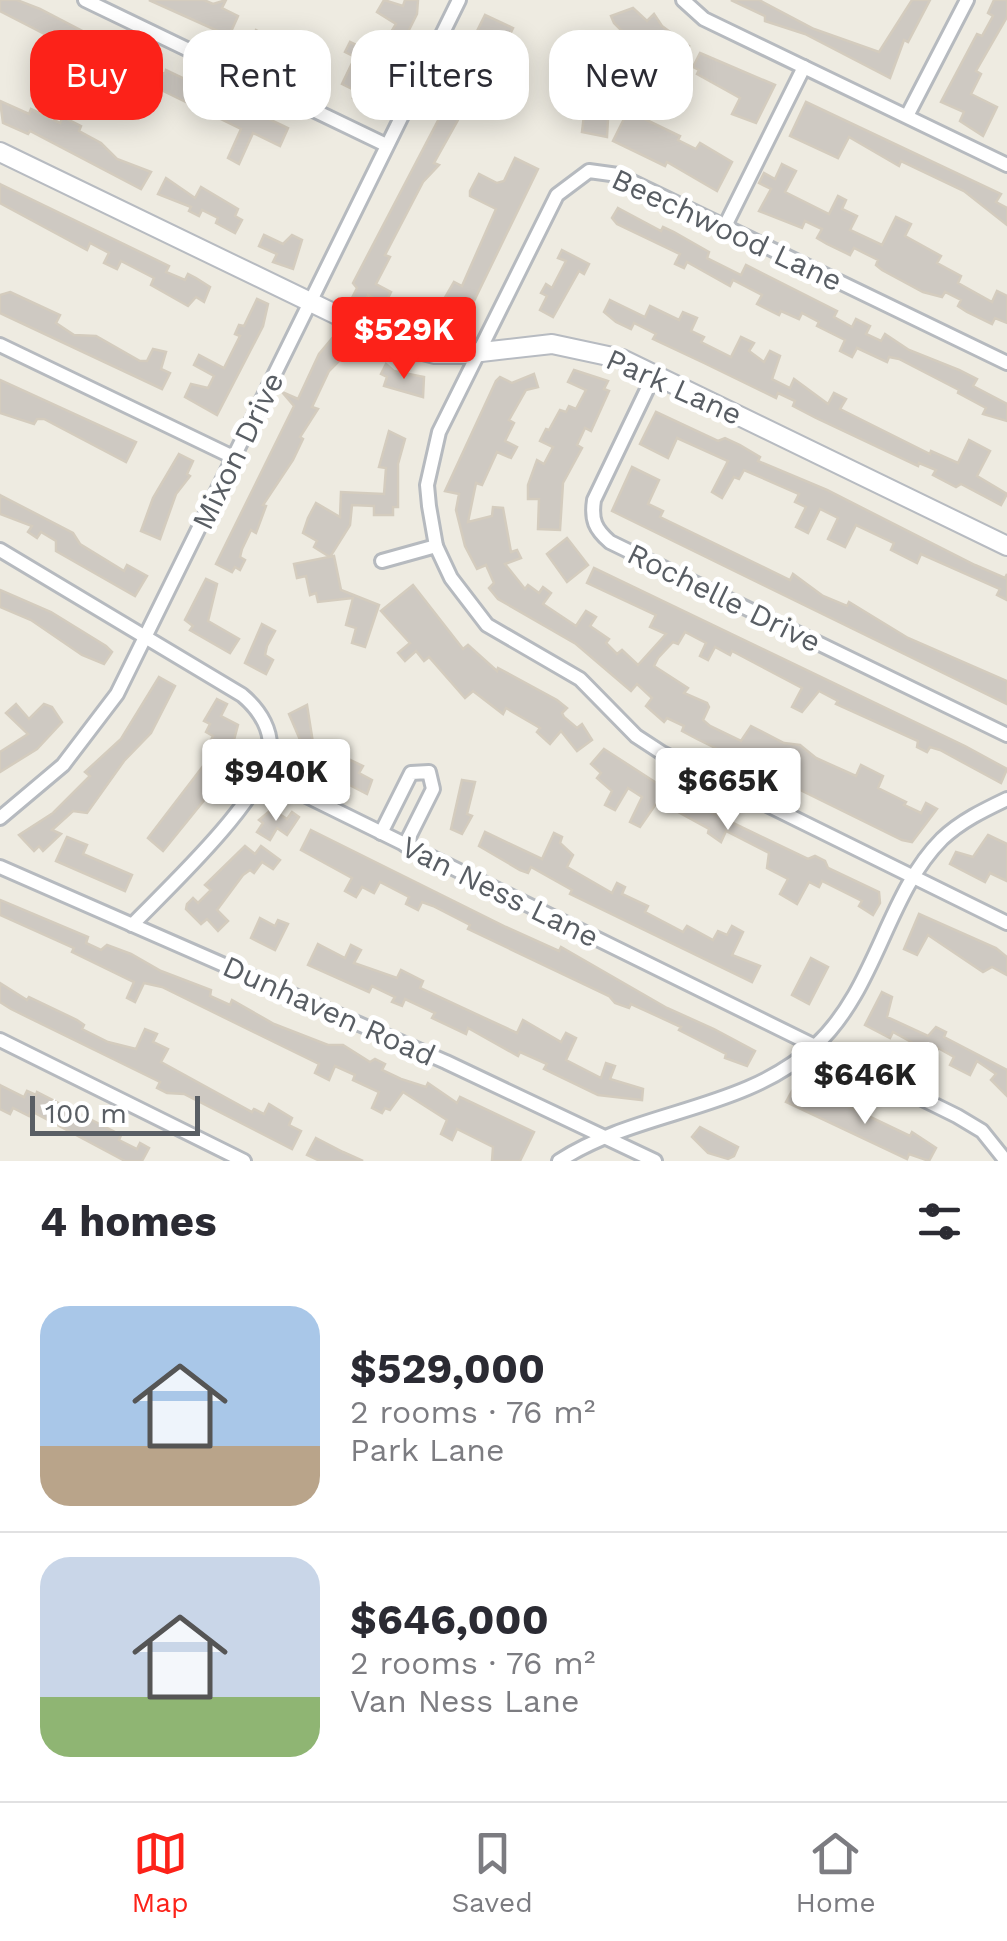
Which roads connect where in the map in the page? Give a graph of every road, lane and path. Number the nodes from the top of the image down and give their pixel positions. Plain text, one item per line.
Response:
1 (85, 0) edge
2 (459, 0) edge
3 (682, 0) edge
4 (967, 0) edge
5 (804, 68) junction
6 (907, 116) junction
7 (386, 145) junction
8 (0, 152) edge
9 (1007, 164) edge
10 (725, 226) junction
11 (311, 302) junction
12 (0, 345) edge
13 (478, 354) junction
14 (1007, 363) edge
15 (654, 375) junction
16 (235, 458) junction
17 (436, 546) junction
18 (1007, 546) edge
19 (0, 550) edge
20 (382, 561) dead end
21 (147, 637) junction
22 (1007, 734) edge
23 (262, 774) junction
24 (1007, 798) edge
25 (0, 818) edge
26 (380, 833) junction
27 (406, 846) junction
28 (0, 867) edge
29 (914, 878) junction
30 (1007, 923) edge
31 (132, 925) junction
32 (0, 1040) edge
33 (816, 1046) junction
34 (603, 1136) junction
35 (244, 1161) edge
36 (559, 1161) edge
37 (654, 1161) edge
38 (1006, 1161) edge

1 - 7 street
2 - 7 street, Mixon Drive
3 - 5 street
4 - 6 street
5 - 6 street
5 - 10 street
6 - 9 street
7 - 11 street, Mixon Drive
8 - 11 street, Park Lane
10 - 13 street, Beechwood Lane
10 - 14 street, Beechwood Lane
11 - 13 street, Park Lane
11 - 16 street, Mixon Drive
12 - 16 street
13 - 15 street, Park Lane
13 - 17 street
15 - 18 street, Park Lane
15 - 22 street, Rochelle Drive
16 - 21 street, Mixon Drive
17 - 20 street
17 - 29 street
19 - 21 street
21 - 23 street
21 - 25 street, Mixon Drive
23 - 26 street, Van Ness Lane
23 - 31 street
24 - 29 street
26 - 27 street, Van Ness Lane
26 - 27 street
27 - 33 street, Van Ness Lane
28 - 31 street, Dunhaven Road
29 - 30 street
29 - 33 street
31 - 34 street, Dunhaven Road
32 - 35 street
33 - 34 street
33 - 38 street, Van Ness Lane
34 - 36 street
34 - 37 street, Dunhaven Road

